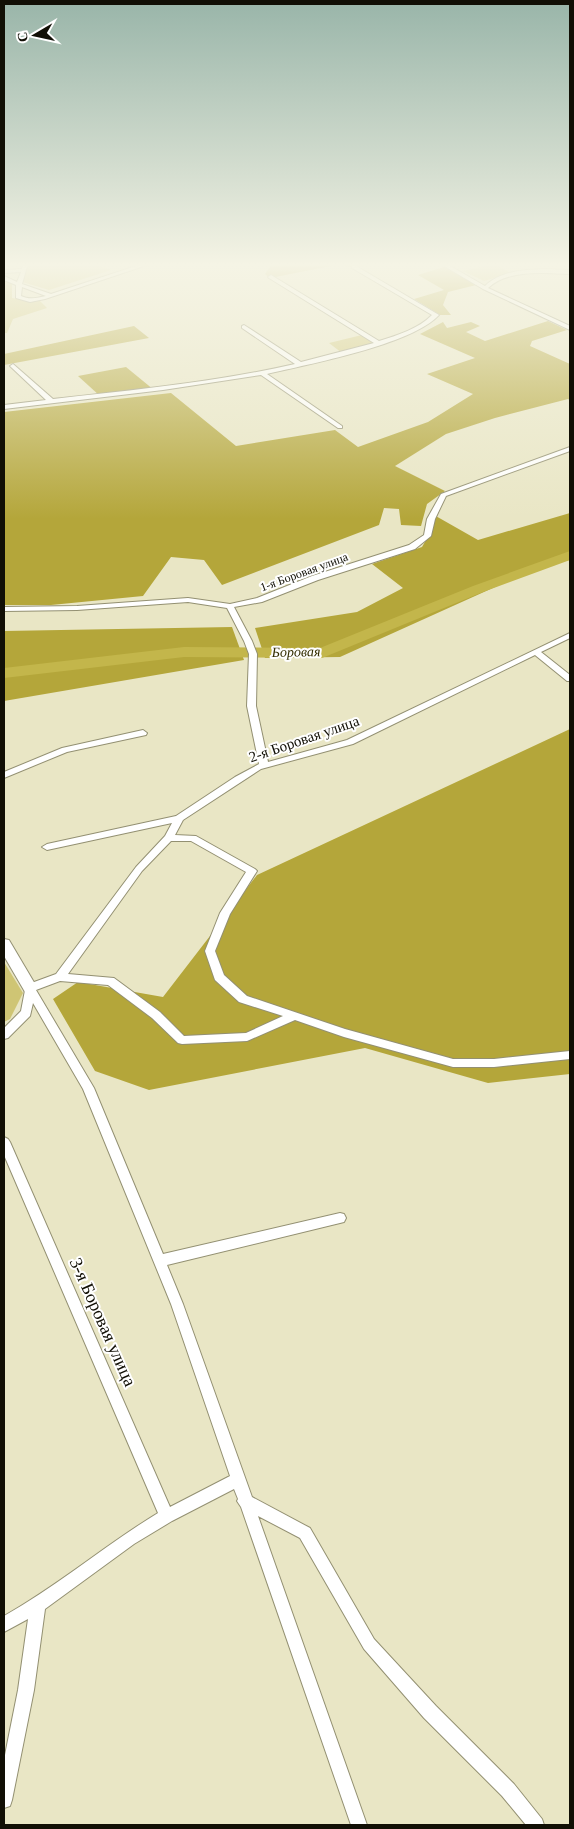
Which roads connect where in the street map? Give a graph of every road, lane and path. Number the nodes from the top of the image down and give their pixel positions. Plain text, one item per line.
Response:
1 (276, 348) edge
2 (358, 348) edge
3 (300, 364) junction
4 (13, 366) dead end
5 (262, 373) junction
6 (50, 400) junction
7 (4, 406) edge
8 (340, 427) dead end
9 (570, 449) edge
10 (230, 606) junction
11 (4, 609) edge
12 (570, 635) edge
13 (536, 652) junction
14 (570, 679) edge
15 (143, 733) dead end
16 (264, 765) junction
17 (4, 775) edge
18 (179, 818) junction
19 (169, 838) junction
20 (47, 848) dead end
21 (4, 944) edge
22 (60, 978) junction
23 (30, 988) junction
24 (294, 1016) junction
25 (9, 1025) edge
26 (4, 1035) edge
27 (570, 1054) edge
28 (4, 1142) edge
29 (340, 1218) dead end
30 (159, 1262) junction
31 (237, 1480) junction
32 (244, 1501) junction
33 (167, 1516) junction
34 (38, 1605) junction
35 (4, 1624) edge
36 (4, 1800) edge
37 (359, 1825) edge
38 (536, 1825) edge

1 - 3 street
2 - 3 street
3 - 5 street
4 - 6 street
5 - 6 street
5 - 8 street
6 - 7 street
9 - 10 street, 1-я Боровая улица
10 - 11 street, 1-я Боровая улица
10 - 16 street
12 - 13 street, 2-я Боровая улица
13 - 14 street
13 - 16 street, 2-я Боровая улица
15 - 17 street
16 - 18 street, 2-я Боровая улица
18 - 19 street, 2-я Боровая улица
18 - 20 street
19 - 22 street, 2-я Боровая улица
19 - 24 street
21 - 23 street
22 - 23 street
22 - 24 street
23 - 25 street
23 - 30 street
24 - 27 street
25 - 26 street
28 - 33 street, 3-я Боровая улица
29 - 30 street
30 - 31 street
31 - 32 street
31 - 33 street
32 - 37 street
32 - 38 street
33 - 34 street
34 - 35 street
34 - 36 street

